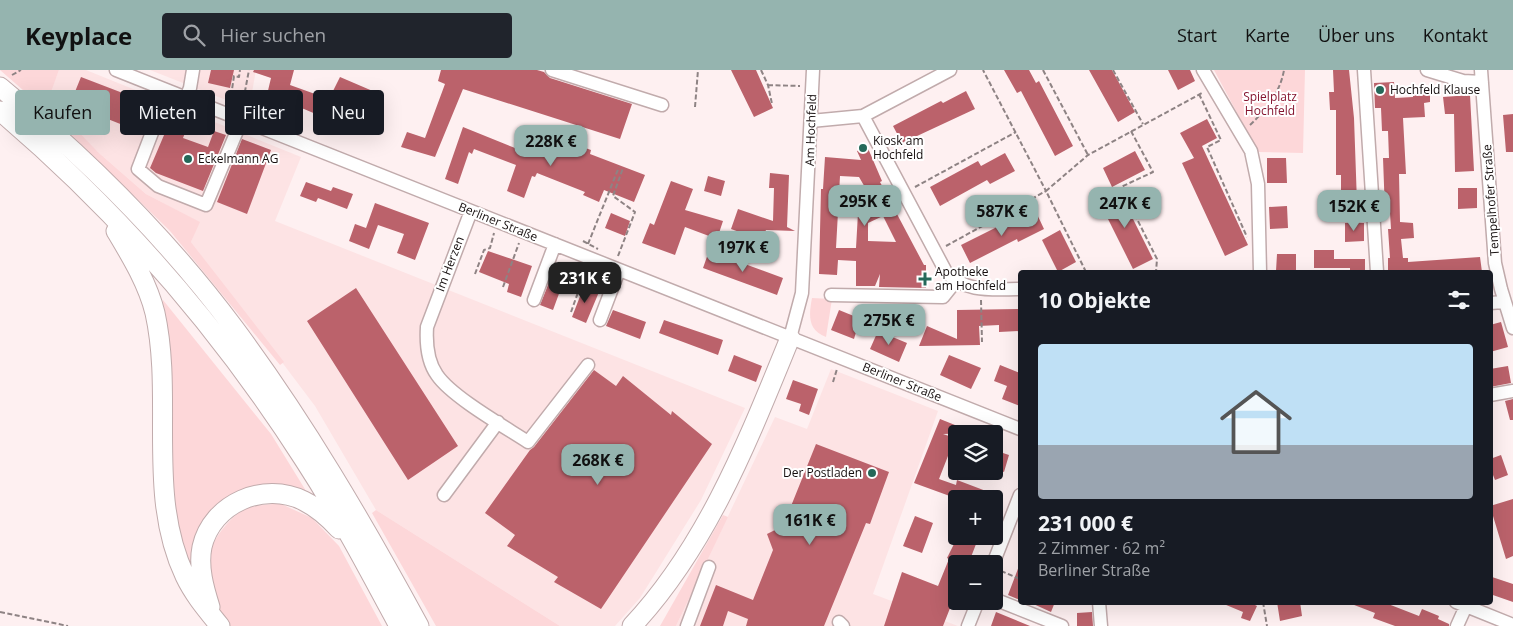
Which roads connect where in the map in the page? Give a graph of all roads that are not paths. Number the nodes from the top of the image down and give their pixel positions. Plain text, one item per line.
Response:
1 (116, 70) edge
2 (193, 70) edge
3 (552, 70) edge
4 (813, 70) edge
5 (950, 70) edge
6 (1203, 70) edge
7 (1364, 70) edge
8 (1427, 70) edge
9 (1482, 76) edge
10 (6, 81) edge
11 (166, 90) edge
12 (189, 90) edge
13 (662, 105) dead end
14 (0, 111) edge
15 (863, 116) junction
16 (811, 121) junction
17 (151, 135) edge
18 (233, 135) edge
19 (291, 135) edge
20 (95, 198) junction
21 (471, 211) junction
22 (554, 244) junction
23 (617, 269) junction
24 (1260, 270) edge
25 (1377, 270) edge
26 (955, 282) junction
27 (1018, 289) edge
28 (831, 294) dead end
29 (534, 300) dead end
30 (1504, 302) junction
31 (1493, 303) edge
32 (600, 320) dead end
33 (1512, 320) edge
34 (790, 338) junction
35 (588, 365) dead end
36 (1513, 391) edge
37 (1493, 394) edge
38 (498, 422) junction
39 (1018, 428) edge
40 (444, 495) dead end
41 (1018, 500) edge
42 (357, 547) junction
43 (997, 555) edge
44 (709, 567) dead end
45 (677, 570) junction
46 (1003, 603) edge
47 (1099, 605) edge
48 (1461, 605) edge
49 (1463, 605) edge
50 (974, 610) edge
51 (217, 623) edge
52 (1513, 625) edge
53 (399, 626) edge
54 (419, 626) edge
55 (632, 626) edge
56 (650, 626) edge
57 (687, 626) edge
58 (968, 626) edge
59 (1062, 626) edge
60 (1100, 626) edge
61 (1457, 626) edge

1 - 11 street, Berliner Straße
2 - 12 street
3 - 13 street
4 - 16 street, Am Hochfeld
5 - 15 street
6 - 24 street
7 - 25 street
8 - 9 street
9 - 30 street, Tempelhofer Straße
10 - 54 highway
14 - 20 highway
15 - 16 street
15 - 26 street
16 - 34 street, Am Hochfeld
17 - 18 street
19 - 21 street, Berliner Straße
20 - 42 highway
20 - 51 highway
21 - 22 street, Berliner Straße
21 - 38 street, Im Herzen
22 - 23 street, Berliner Straße
22 - 29 street
23 - 32 street
23 - 34 street, Berliner Straße
26 - 27 street
26 - 28 street
30 - 31 street
30 - 33 street, Tempelhofer Straße
34 - 39 street, Berliner Straße
34 - 45 highway
35 - 38 street, Im Herzen
36 - 37 street
38 - 40 street
41 - 43 street
42 - 51 highway
42 - 53 highway
44 - 57 street
45 - 55 highway
45 - 56 highway
46 - 59 street
47 - 60 street
48 - 61 street
49 - 52 street
50 - 58 street

